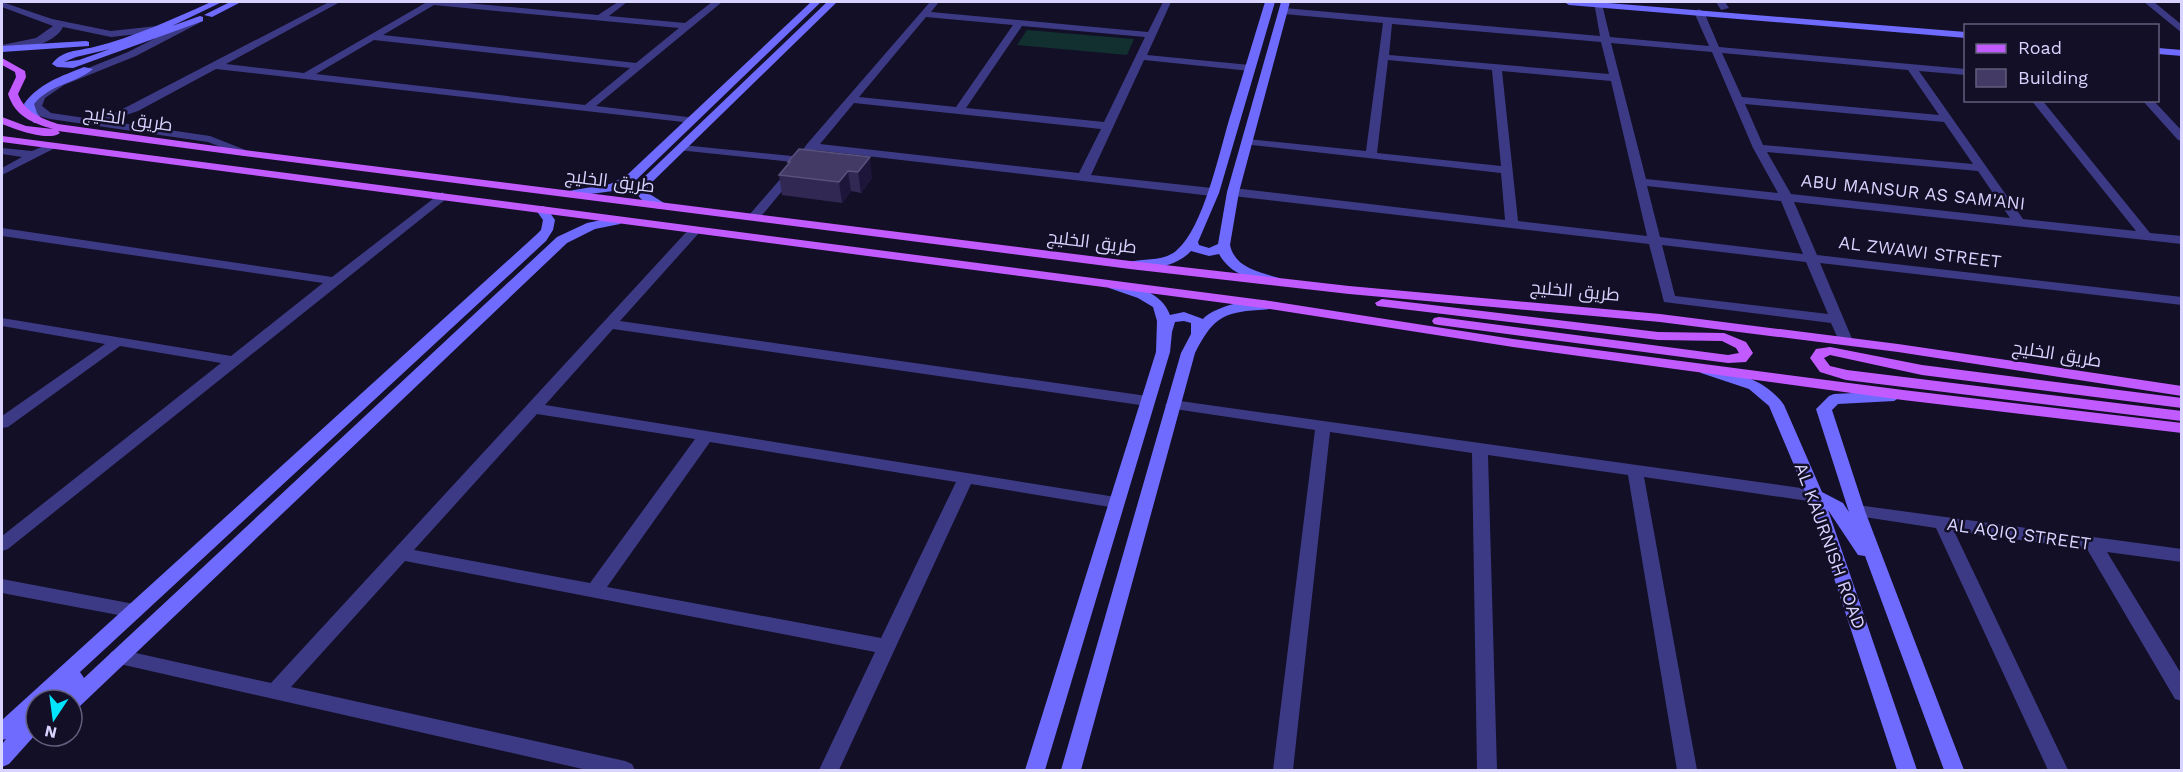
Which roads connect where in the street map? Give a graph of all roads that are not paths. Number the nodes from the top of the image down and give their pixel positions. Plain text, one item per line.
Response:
1 (217, 2) edge
2 (236, 2) edge
3 (335, 2) edge
4 (433, 2) edge
5 (527, 2) edge
6 (623, 2) edge
7 (717, 2) edge
8 (816, 2) edge
9 (832, 2) edge
10 (934, 2) edge
11 (1167, 2) edge
12 (1270, 2) edge
13 (1569, 2) edge
14 (1640, 2) edge
15 (2149, 2) edge
16 (2, 4) edge
17 (1597, 4) junction
18 (1282, 5) edge
19 (1723, 5) edge
20 (514, 10) junction
21 (1699, 12) junction
22 (923, 14) junction
23 (600, 18) junction
24 (200, 19) junction
25 (50, 21) junction
26 (1388, 21) junction
27 (1019, 23) junction
28 (687, 26) junction
29 (1964, 28) edge
30 (157, 29) junction
31 (2181, 30) edge
32 (145, 33) junction
33 (1964, 34) edge
34 (1151, 35) junction
35 (372, 37) junction
36 (1606, 40) junction
37 (2159, 44) edge
38 (2181, 46) edge
39 (2, 49) edge
40 (1716, 50) junction
41 (2159, 51) edge
42 (2181, 53) edge
43 (1141, 57) junction
44 (1383, 57) junction
45 (2, 61) edge
46 (214, 66) junction
47 (637, 66) junction
48 (1497, 67) junction
49 (1250, 68) junction
50 (1912, 68) junction
51 (1964, 72) edge
52 (306, 76) junction
53 (1614, 78) junction
54 (850, 99) junction
55 (1738, 100) junction
56 (2038, 102) edge
57 (2149, 102) edge
58 (586, 108) junction
59 (134, 109) junction
60 (959, 110) junction
61 (1948, 119) junction
62 (2, 120) edge
63 (692, 120) junction
64 (38, 121) junction
65 (80, 121) junction
66 (1107, 126) junction
67 (2, 134) edge
68 (135, 134) junction
69 (2181, 138) edge
70 (2, 139) edge
71 (1247, 142) junction
72 (51, 146) junction
73 (811, 146) junction
74 (682, 148) junction
75 (1759, 148) junction
76 (2, 151) edge
77 (657, 152) junction
78 (34, 155) junction
79 (1371, 156) junction
80 (670, 160) junction
81 (802, 160) junction
82 (1981, 168) junction
83 (1508, 170) junction
84 (2, 172) edge
85 (1083, 178) junction
86 (1640, 182) junction
87 (1212, 192) junction
88 (1233, 192) junction
89 (572, 194) junction
90 (442, 196) junction
91 (1786, 197) junction
92 (660, 206) junction
93 (542, 210) junction
94 (754, 217) junction
95 (616, 221) junction
96 (2018, 221) junction
97 (1512, 225) junction
98 (694, 231) junction
99 (2, 232) edge
100 (2146, 236) junction
101 (1654, 240) junction
102 (2181, 240) edge
103 (1191, 241) junction
104 (1224, 245) junction
105 (1810, 257) junction
106 (1130, 266) junction
107 (1172, 270) junction
108 (334, 282) junction
109 (1280, 282) junction
110 (1114, 285) junction
111 (1213, 298) junction
112 (2181, 301) edge
113 (1270, 305) junction
114 (1835, 319) junction
115 (4, 324) edge
116 (609, 324) junction
117 (1166, 330) junction
118 (1198, 334) junction
119 (117, 341) junction
120 (1846, 341) junction
121 (234, 361) junction
122 (1701, 368) junction
123 (2181, 391) edge
124 (1903, 395) junction
125 (1148, 401) junction
126 (2181, 403) edge
127 (1173, 405) junction
128 (533, 408) junction
129 (2181, 416) edge
130 (2, 423) edge
131 (1323, 426) junction
132 (2181, 428) edge
133 (707, 435) junction
134 (1480, 448) junction
135 (1635, 471) junction
136 (966, 477) junction
137 (1815, 496) junction
138 (1116, 502) junction
139 (1857, 511) junction
140 (1942, 523) junction
141 (2093, 544) junction
142 (2, 545) edge
143 (401, 554) junction
144 (2181, 556) edge
145 (2, 586) edge
146 (594, 591) junction
147 (1890, 597) junction
148 (134, 611) junction
149 (887, 647) junction
150 (118, 657) junction
151 (49, 688) edge
152 (65, 688) edge
153 (84, 690) edge
154 (275, 692) junction
155 (2181, 693) edge
156 (24, 711) edge
157 (2, 732) edge
158 (24, 733) edge
159 (24, 746) edge
160 (2, 758) edge
161 (2, 767) edge
162 (1074, 770) edge
163 (625, 771) edge
164 (830, 771) edge
165 (1035, 771) edge
166 (1283, 771) edge
167 (1487, 771) edge
168 (1687, 771) edge
169 (1907, 771) edge
170 (1954, 771) edge
171 (2058, 771) edge

1 - 30 street
2 - 24 street
3 - 46 street
4 - 20 street
4 - 35 street
5 - 20 street
6 - 23 street
7 - 28 street
8 - 63 street
9 - 74 street
10 - 22 street
11 - 34 street
12 - 49 street
13 - 17 street
14 - 19 street
15 - 31 street
16 - 25 street
17 - 21 street
17 - 36 street
18 - 26 street
18 - 71 street
19 - 29 street
20 - 23 street
21 - 33 street
21 - 40 street
22 - 27 street
22 - 54 street
23 - 28 street
24 - 32 street
24 - 64 street
24 - 65 street
25 - 30 street
25 - 39 street
26 - 36 street
26 - 44 street
27 - 34 street
27 - 60 street
28 - 47 street
30 - 32 street
32 - 39 street
34 - 43 street
35 - 47 street
35 - 52 street
36 - 40 street
36 - 53 street
37 - 38 street
40 - 50 street
40 - 55 street
41 - 42 street
43 - 49 street
43 - 66 street
44 - 48 street
44 - 79 street
45 - 64 main road, طريق الخليج
46 - 52 street
46 - 59 street
47 - 58 street
48 - 53 street
48 - 83 street
49 - 87 street
50 - 51 street
50 - 61 street
52 - 58 street
53 - 86 street
54 - 60 street
54 - 73 street
55 - 61 street
55 - 75 street
56 - 100 street
57 - 69 street
58 - 63 street
59 - 65 street
59 - 68 street
60 - 66 street
61 - 82 street
62 - 68 main road
63 - 77 street
64 - 68 main road, طريق الخليج
65 - 68 street
66 - 85 street
67 - 72 main road
68 - 89 main road, طريق الخليج
70 - 72 main road, طريق الخليج
71 - 79 street
71 - 88 street
72 - 78 street
72 - 90 main road, طريق الخليج
73 - 81 street
73 - 85 street
74 - 80 street
74 - 81 street
75 - 82 street
75 - 91 street
76 - 78 street
77 - 80 street
77 - 89 street
78 - 84 street
79 - 83 street
80 - 92 street
81 - 94 street
82 - 96 street
83 - 97 street
85 - 87 street
86 - 91 street, ABU MANSUR AS SAM'ANI
86 - 101 street
87 - 103 street
88 - 97 street, AL ZWAWI STREET
88 - 104 street
89 - 92 main road, طريق الخليج
90 - 93 main road, طريق الخليج
90 - 108 street
91 - 96 street, ABU MANSUR AS SAM'ANI
91 - 105 street
92 - 94 main road, طريق الخليج
93 - 95 main road, طريق الخليج
93 - 148 street
94 - 106 main road, طريق الخليج
95 - 98 main road, طريق الخليج
95 - 150 street
96 - 100 street, ABU MANSUR AS SAM'ANI
97 - 101 street, AL ZWAWI STREET
98 - 110 main road, طريق الخليج
98 - 116 street
99 - 108 street
100 - 102 street, ABU MANSUR AS SAM'ANI
101 - 105 street, AL ZWAWI STREET
101 - 114 street
103 - 104 street
103 - 106 street
104 - 109 street
105 - 112 street, AL ZWAWI STREET
105 - 114 street
106 - 107 main road, طريق الخليج
107 - 109 main road, طريق الخليج
107 - 111 main road
108 - 121 street
109 - 120 main road, طريق الخليج
110 - 111 main road, طريق الخليج
110 - 117 street
111 - 113 main road, طريق الخليج
113 - 118 street
113 - 122 main road, طريق الخليج
114 - 120 street
115 - 119 street
116 - 125 street
116 - 128 street
117 - 118 street
117 - 125 street
118 - 127 street
119 - 121 street
119 - 130 street
120 - 123 main road, طريق الخليج
121 - 142 street
122 - 124 main road, طريق الخليج
122 - 137 street, AL KAURNISH ROAD
124 - 132 main road, طريق الخليج
124 - 139 street, AL KAURNISH ROAD
125 - 138 street
126 - 129 main road
127 - 131 street
127 - 162 street
128 - 133 street
128 - 143 street
131 - 134 street
131 - 166 street
133 - 136 street
133 - 146 street
134 - 135 street
134 - 167 street
135 - 137 street
135 - 168 street
136 - 138 street
136 - 149 street
137 - 147 street
137 - 169 street, AL KAURNISH ROAD
138 - 165 street
139 - 140 street, AL AQIQ STREET
139 - 147 street, AL KAURNISH ROAD
140 - 141 street, AL AQIQ STREET
140 - 171 street
141 - 144 street, AL AQIQ STREET
141 - 155 street
143 - 146 street
143 - 154 street
145 - 148 street
146 - 149 street
147 - 170 street, AL KAURNISH ROAD
148 - 151 street
148 - 152 street
149 - 164 street
150 - 153 street
150 - 154 street
154 - 163 street
156 - 157 street
158 - 160 street
159 - 161 street

